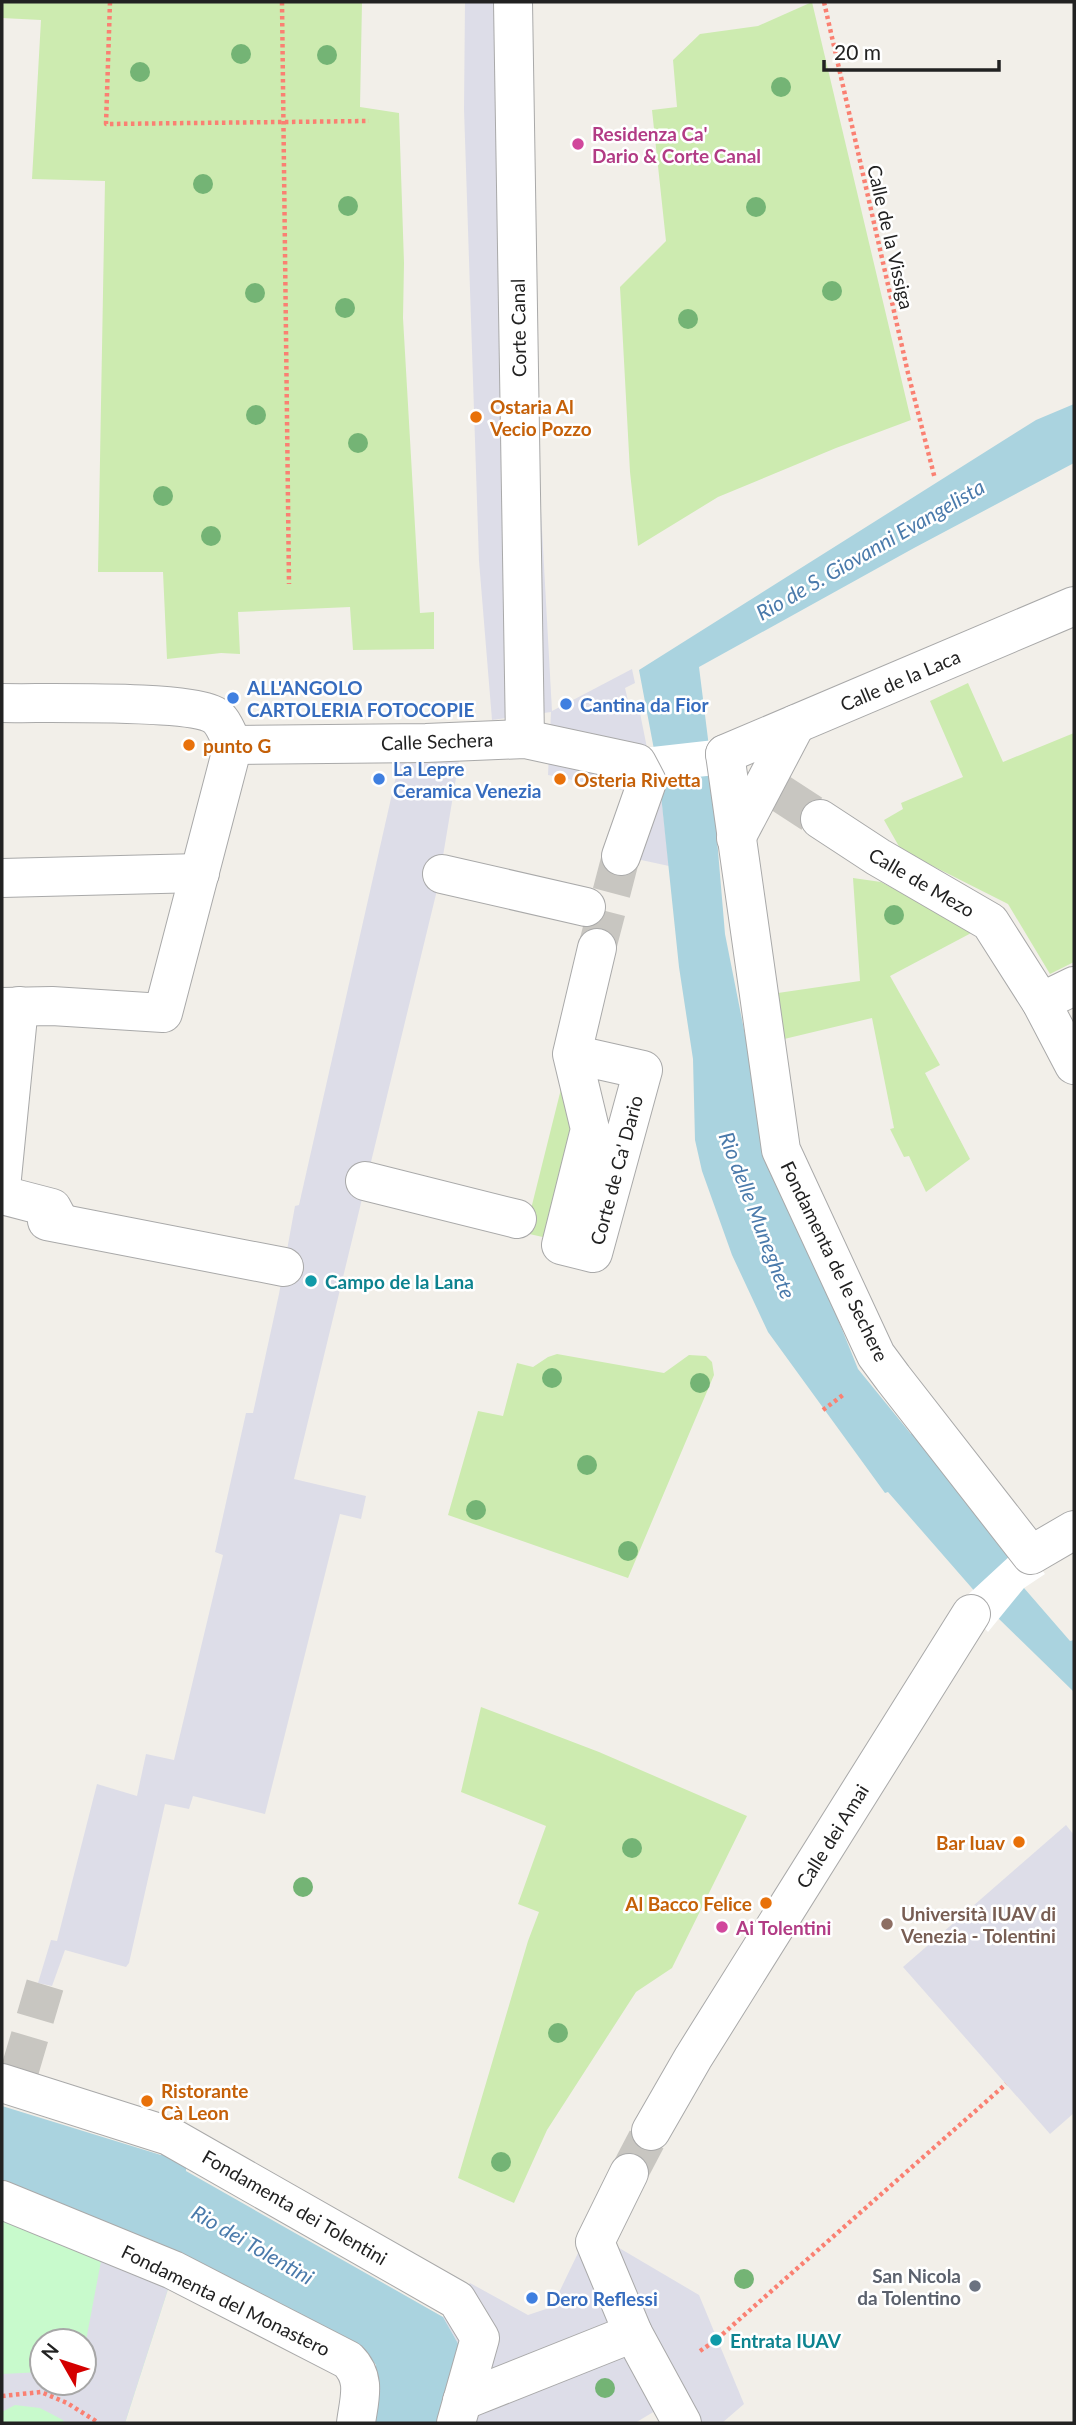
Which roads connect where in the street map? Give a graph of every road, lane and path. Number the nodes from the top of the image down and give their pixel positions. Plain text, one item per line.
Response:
1 (110, 2) edge
2 (282, 2) edge
3 (513, 2) edge
4 (824, 2) edge
5 (369, 121) dead end
6 (284, 122) junction
7 (935, 479) dead end
8 (289, 584) dead end
9 (1074, 606) edge
10 (2, 704) edge
11 (796, 724) junction
12 (525, 739) junction
13 (233, 745) junction
14 (725, 754) junction
15 (772, 788) junction
16 (820, 819) tunnel mouth
17 (736, 838) junction
18 (621, 856) tunnel mouth
19 (200, 873) junction
20 (442, 874) dead end
21 (2, 878) edge
22 (586, 907) dead end
23 (597, 948) tunnel mouth
24 (1058, 994) edge
25 (10, 1007) edge
26 (574, 1060) junction
27 (1074, 1065) edge
28 (607, 1134) junction
29 (2, 1178) edge
30 (365, 1181) dead end
31 (588, 1209) dead end
32 (27, 1213) edge
33 (517, 1219) dead end
34 (284, 1267) dead end
35 (1074, 1530) edge
36 (971, 1614) dead end
37 (12, 2081) edge
38 (1006, 2084) dead end
39 (651, 2131) tunnel mouth
40 (629, 2173) tunnel mouth
41 (2, 2200) edge
42 (634, 2333) junction
43 (658, 2378) junction
44 (2, 2396) edge
45 (459, 2412) edge
46 (99, 2423) edge
47 (355, 2423) edge
48 (682, 2423) edge

1 - 6 path
2 - 6 path
3 - 12 street, Corte Canal
4 - 7 path, Calle de la Vissiga
5 - 6 path
6 - 8 path
9 - 11 street, Calle de la Laca
10 - 13 street
11 - 14 street, Calle de la Laca
11 - 15 street
12 - 13 street, Calle Sechera
12 - 18 street, Calle Sechera
13 - 19 street
14 - 15 street
14 - 17 street, Fondamenta de le Sechere
15 - 17 street
16 - 24 street, Calle de Mezo
17 - 35 street, Fondamenta de le Sechere
19 - 21 street
19 - 25 street
20 - 22 street
23 - 26 street
24 - 27 street, Calle de Mezo
25 - 29 street
26 - 28 street, Corte de Ca' Dario
26 - 28 street, Corte de Ca' Dario
28 - 31 street, Corte de Ca' Dario
30 - 33 street
32 - 34 street
36 - 39 street, Calle dei Amai
37 - 45 street, Fondamenta dei Tolentini
38 - 43 path
40 - 42 street
41 - 47 street, Fondamenta del Monastero
42 - 43 street
42 - 45 street
43 - 48 street
44 - 46 path

